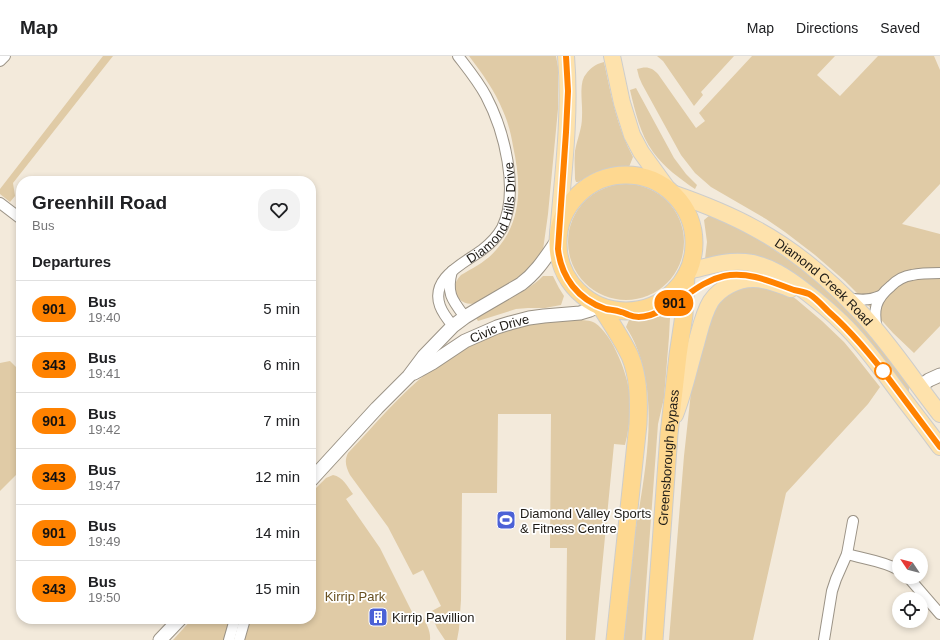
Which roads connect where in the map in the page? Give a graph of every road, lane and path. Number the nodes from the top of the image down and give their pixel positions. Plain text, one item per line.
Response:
1 (5, 56) edge
2 (566, 56) edge
3 (612, 56) edge
4 (458, 57) edge
5 (0, 61) edge
6 (670, 190) junction
7 (0, 203) edge
8 (16, 215) edge
9 (558, 238) junction
10 (452, 271) junction
11 (687, 273) junction
12 (940, 273) edge
13 (808, 294) junction
14 (880, 296) junction
15 (845, 297) junction
16 (600, 307) junction
17 (465, 317) junction
18 (453, 326) junction
19 (877, 332) junction
20 (477, 335) junction
21 (465, 341) junction
22 (940, 375) edge
23 (409, 376) junction
24 (919, 387) junction
25 (909, 406) junction
26 (939, 411) edge
27 (669, 434) junction
28 (940, 447) edge
29 (316, 475) edge
30 (853, 521) dead end
31 (846, 554) junction
32 (892, 567) edge
33 (914, 584) edge
34 (940, 614) edge
35 (175, 624) edge
36 (234, 624) edge
37 (244, 624) edge
38 (160, 640) edge
39 (230, 640) edge
40 (239, 640) edge
41 (615, 640) edge
42 (654, 640) edge
43 (824, 640) edge

1 - 5 street
2 - 9 main road
3 - 6 main road
4 - 10 street, Diamond Hills Drive
6 - 9 highway
6 - 11 highway
6 - 15 main road, Diamond Creek Road
7 - 8 street
9 - 16 highway
9 - 17 street, Civic Drive
10 - 17 street, Diamond Hills Drive
10 - 18 street, Diamond Hills Drive
11 - 13 main road, Diamond Creek Road
11 - 16 highway
11 - 27 highway, Greensborough Bypass
12 - 14 street
13 - 25 main road, Diamond Creek Road
13 - 27 main road
14 - 15 street
14 - 19 street
15 - 19 main road, Diamond Creek Road
16 - 20 street, Civic Drive
16 - 41 highway
17 - 18 street, Civic Drive
17 - 20 street, Diamond Hills Drive
18 - 21 street, Diamond Hills Drive
18 - 23 street, Civic Drive
19 - 24 main road, Diamond Creek Road
20 - 21 street, Civic Drive
21 - 23 street, Civic Drive
22 - 24 street
23 - 29 street, Civic Drive
24 - 25 main road
24 - 26 main road, Diamond Creek Road
25 - 28 main road, Diamond Creek Road
27 - 42 highway, Greensborough Bypass
30 - 31 street
31 - 32 street
31 - 43 street
33 - 34 street
35 - 38 street
36 - 39 street
37 - 40 street

